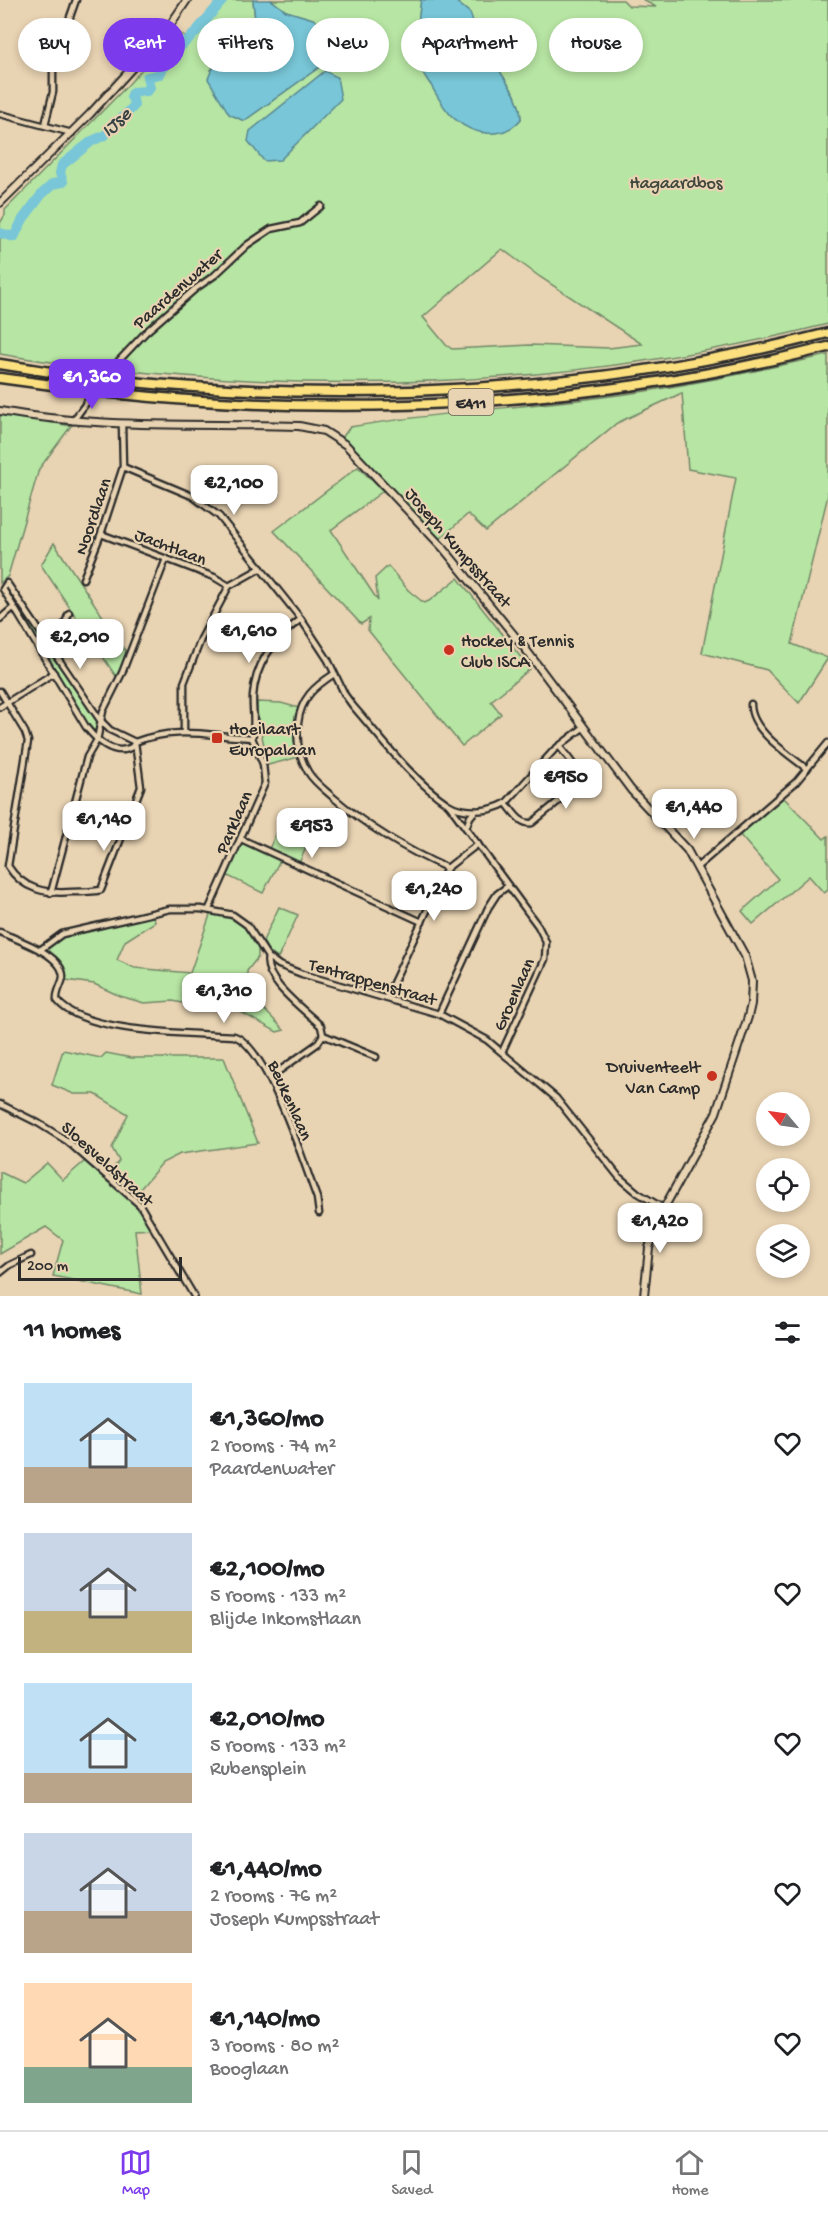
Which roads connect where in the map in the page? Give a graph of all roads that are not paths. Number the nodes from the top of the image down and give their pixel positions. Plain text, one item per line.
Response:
1 (76, 0) edge
2 (187, 0) edge
3 (0, 114) edge
4 (45, 125) junction
5 (72, 133) junction
6 (0, 203) edge
7 (321, 206) dead end
8 (828, 333) edge
9 (828, 347) edge
10 (0, 364) edge
11 (0, 378) edge
12 (0, 411) edge
13 (73, 421) junction
14 (122, 424) junction
15 (123, 467) junction
16 (101, 534) junction
17 (166, 559) junction
18 (261, 568) junction
19 (83, 579) dead end
20 (230, 586) junction
21 (21, 602) junction
22 (14, 607) junction
23 (69, 613) dead end
24 (0, 619) edge
25 (301, 619) junction
26 (50, 646) junction
27 (54, 673) junction
28 (334, 674) junction
29 (0, 691) edge
30 (7, 702) junction
31 (751, 704) dead end
32 (0, 706) edge
33 (100, 720) junction
34 (584, 727) junction
35 (184, 732) junction
36 (252, 738) junction
37 (97, 740) junction
38 (135, 742) junction
39 (828, 743) edge
40 (559, 746) junction
41 (807, 769) junction
42 (506, 803) junction
43 (449, 804) junction
44 (475, 812) junction
45 (466, 828) junction
46 (241, 839) junction
47 (478, 844) junction
48 (697, 867) junction
49 (447, 868) junction
50 (508, 886) junction
51 (51, 893) junction
52 (209, 909) junction
53 (422, 922) junction
54 (0, 932) edge
55 (40, 950) junction
56 (268, 957) junction
57 (386, 998) junction
58 (439, 1014) junction
59 (323, 1035) junction
60 (502, 1052) junction
61 (376, 1057) dead end
62 (269, 1078) junction
63 (0, 1104) edge
64 (663, 1208) junction
65 (319, 1213) dead end
66 (31, 1255) dead end
67 (0, 1273) edge
68 (194, 1296) edge
69 (644, 1296) edge

1 - 4 street
2 - 5 street
3 - 4 street
4 - 5 street
5 - 6 street
7 - 13 street, Paardenwater
8 - 10 highway, E411, bridge
9 - 11 highway, E411, bridge
12 - 13 street, Joseph Kumpsstraat
13 - 14 street, Joseph Kumpsstraat
14 - 15 street, Noordlaan
14 - 34 street, Joseph Kumpsstraat
15 - 16 street, Noordlaan
15 - 18 street
16 - 17 street, Jachtlaan
16 - 19 street, Noordlaan
17 - 20 street, Jachtlaan
17 - 33 street
18 - 20 street
18 - 25 street
20 - 35 street
21 - 22 street
21 - 22 street
21 - 26 street
22 - 24 street
22 - 27 street
23 - 26 street
25 - 28 street
25 - 36 street, Parklaan
26 - 33 street
27 - 30 street
27 - 37 street
28 - 43 street
28 - 49 street
29 - 30 street
30 - 32 street
30 - 51 street
31 - 41 street
33 - 37 street
33 - 38 street
34 - 40 street
34 - 48 street, Joseph Kumpsstraat
35 - 36 street
35 - 38 street
36 - 46 street, Parklaan
37 - 38 street
37 - 51 street
38 - 51 street
39 - 41 street
40 - 42 street
40 - 42 street
41 - 48 street
42 - 44 street
43 - 44 street
43 - 45 street, Groenlaan
44 - 45 street
45 - 47 street, Groenlaan
46 - 52 street, Parklaan
46 - 53 street
47 - 49 street
47 - 50 street, Groenlaan
48 - 64 street, Joseph Kumpsstraat
49 - 53 street
50 - 58 street
50 - 60 street, Groenlaan
52 - 55 street, Tentrappenstraat
52 - 56 street, Tentrappenstraat
53 - 57 street
54 - 55 street
55 - 62 street, Beukenlaan
56 - 57 street, Tentrappenstraat
56 - 59 street
57 - 58 street, Tentrappenstraat
58 - 60 street, Tentrappenstraat
59 - 61 street
59 - 62 street
60 - 64 street, Tentrappenstraat
62 - 65 street, Beukenlaan
63 - 68 street, Sloesveldstraat
64 - 69 street, Joseph Kumpsstraat
66 - 67 street

